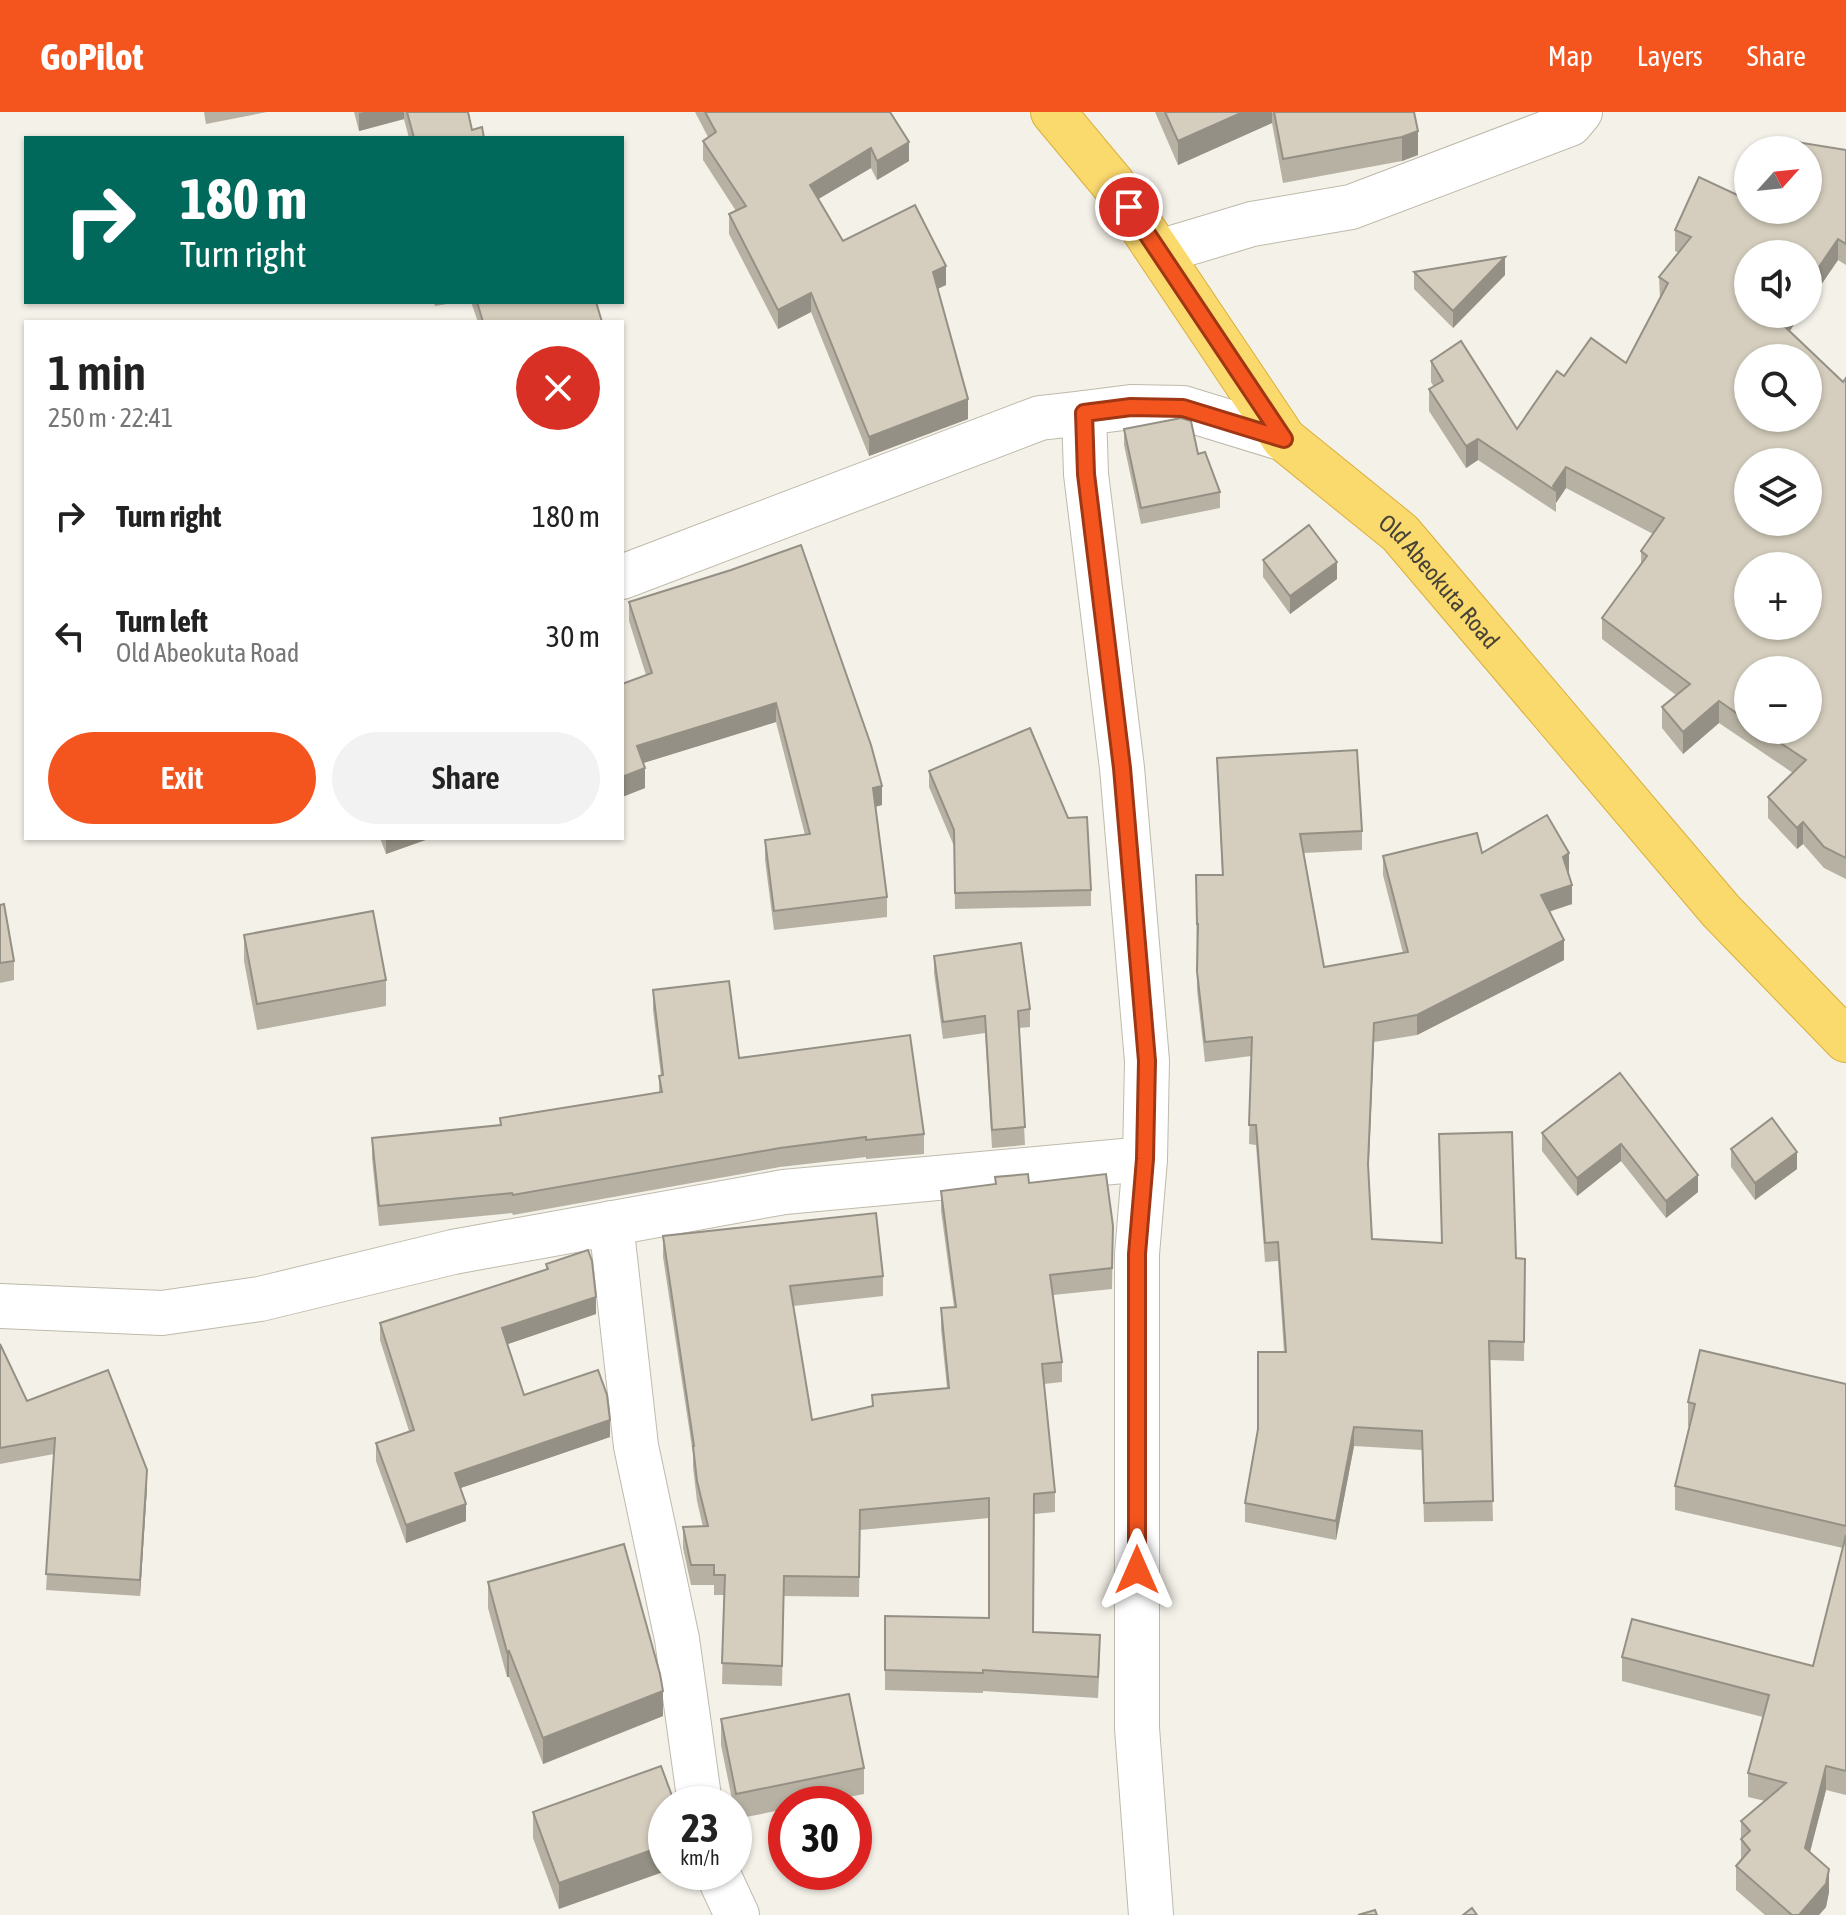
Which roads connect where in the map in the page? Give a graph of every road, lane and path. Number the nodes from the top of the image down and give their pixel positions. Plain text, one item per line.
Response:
1 (1053, 112) edge
2 (1580, 112) edge
3 (1159, 252) junction
4 (1084, 413) junction
5 (1284, 439) junction
6 (624, 576) edge
7 (1846, 1040) edge
8 (1145, 1159) junction
9 (611, 1223) junction
10 (0, 1306) edge
11 (697, 1786) edge
12 (725, 1890) edge
13 (737, 1915) edge
14 (1151, 1915) edge

1 - 3 highway, Old Abeokuta Road
2 - 3 street
3 - 5 highway, Old Abeokuta Road
4 - 5 street
4 - 6 street
4 - 8 street
5 - 7 highway, Old Abeokuta Road
8 - 9 street
8 - 14 street
9 - 10 street
9 - 11 street
12 - 13 street

